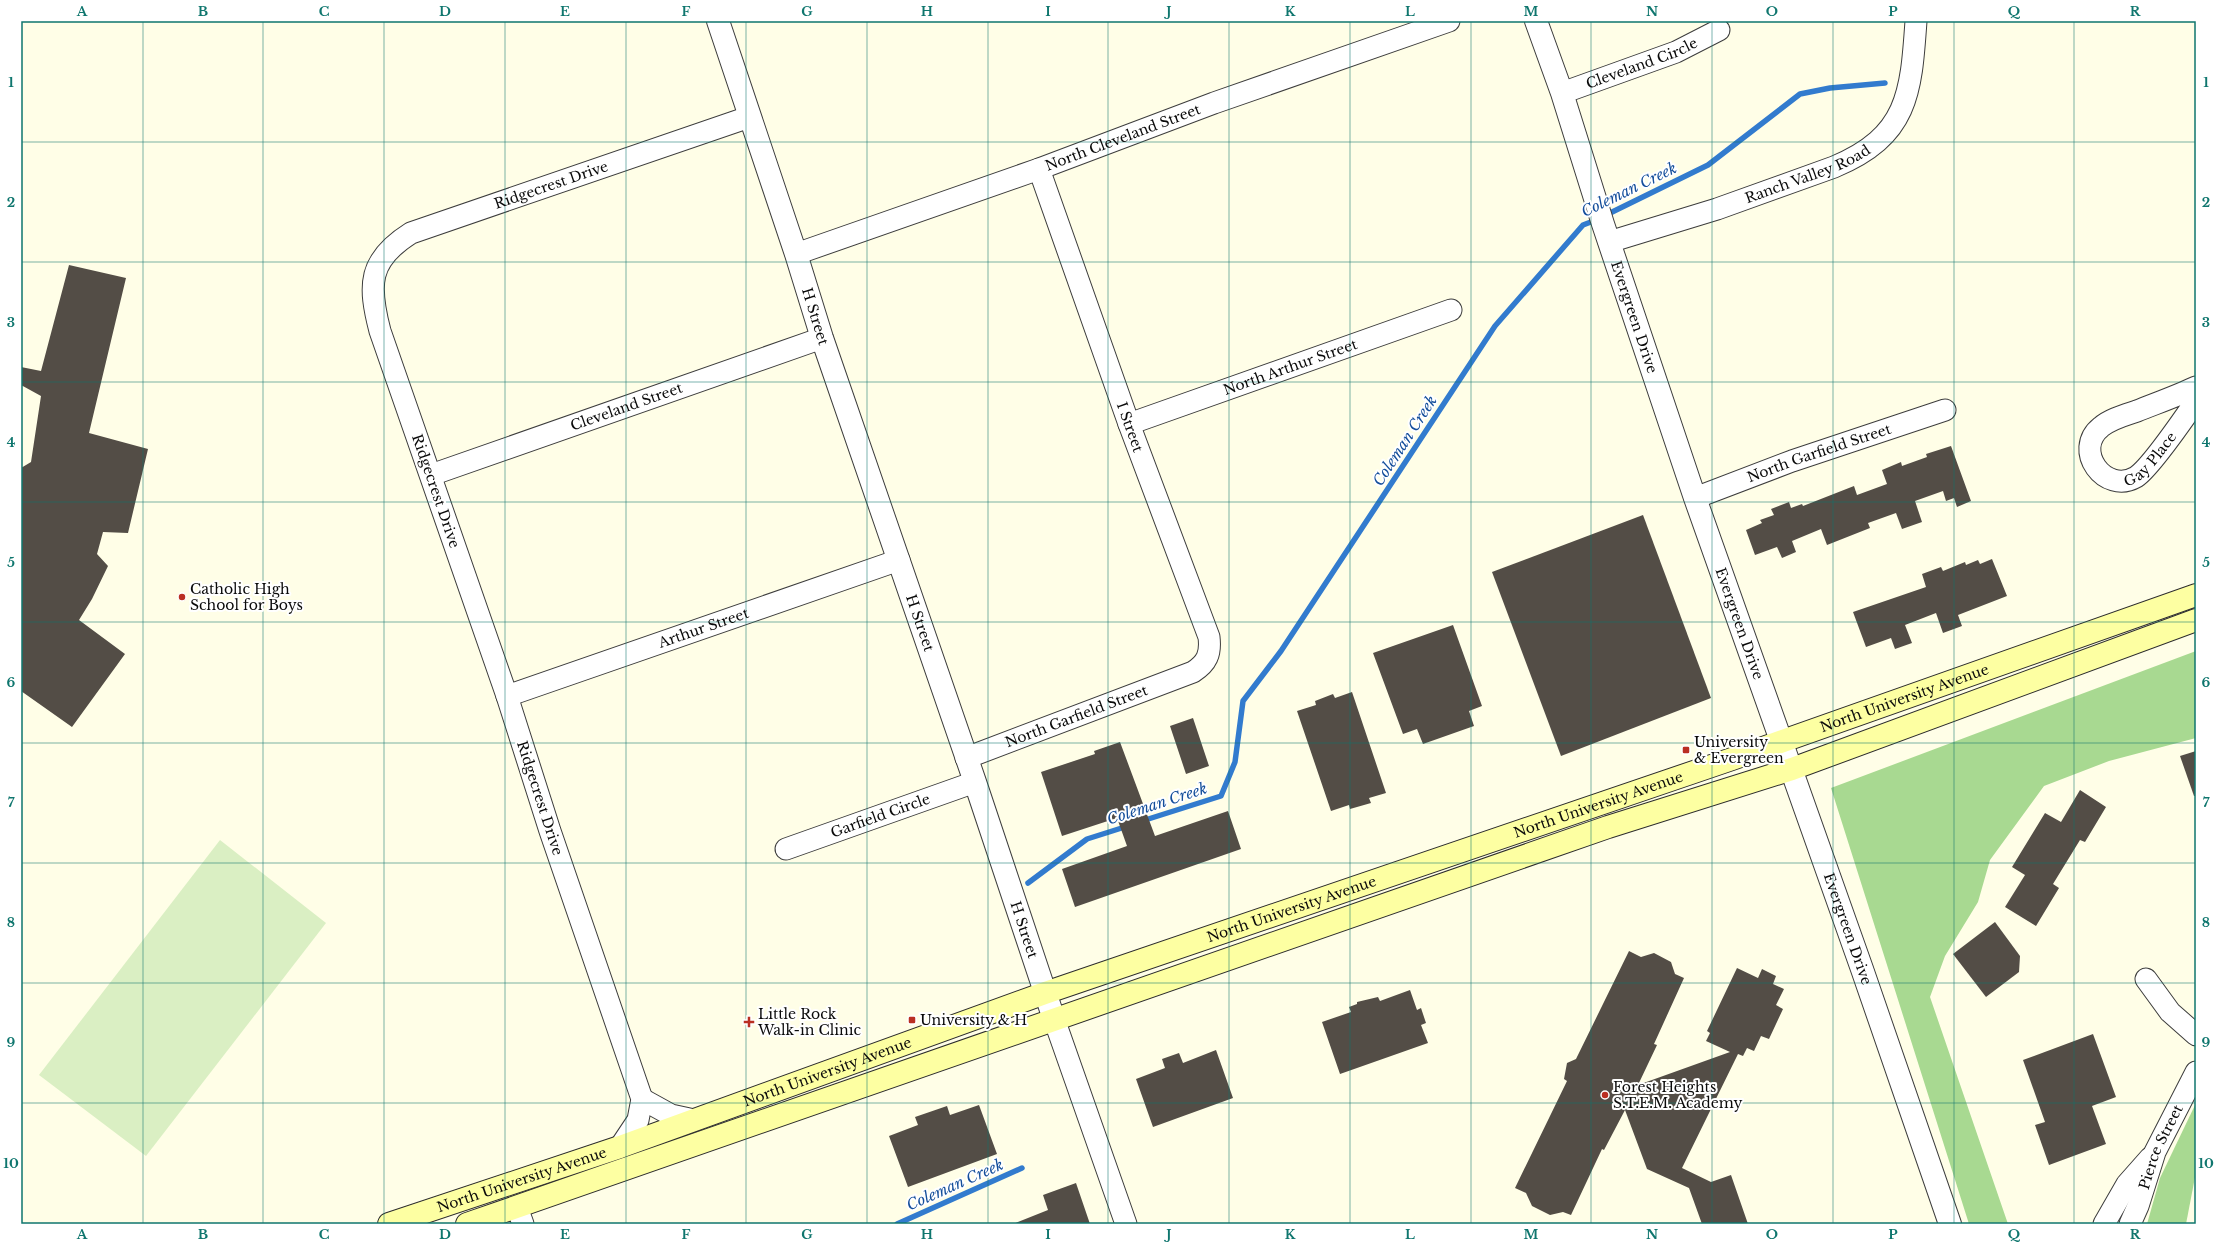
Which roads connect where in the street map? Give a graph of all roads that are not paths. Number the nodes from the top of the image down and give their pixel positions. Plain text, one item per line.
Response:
1 (718, 21) edge
2 (1449, 21) edge
3 (1536, 21) edge
4 (1916, 21) edge
5 (1719, 30) dead end
6 (1562, 93) junction
7 (749, 117) junction
8 (1039, 169) junction
9 (1604, 225) junction
10 (796, 254) junction
11 (1451, 310) dead end
12 (822, 338) junction
13 (2196, 387) edge
14 (2196, 401) edge
15 (1945, 410) dead end
16 (1129, 424) junction
17 (431, 475) junction
18 (1694, 498) junction
19 (899, 560) junction
20 (2196, 596) edge
21 (2196, 620) edge
22 (1186, 674) joint
23 (507, 696) junction
24 (1780, 741) junction
25 (966, 758) junction
26 (1792, 768) junction
27 (975, 782) junction
28 (786, 849) dead end
29 (2146, 979) dead end
30 (1045, 993) junction
31 (1054, 1019) junction
32 (2196, 1035) edge
33 (2196, 1072) edge
34 (642, 1098) junction
35 (694, 1120) junction
36 (620, 1147) junction
37 (2155, 1152) junction
38 (520, 1215) edge
39 (388, 1224) edge
40 (467, 1224) edge
41 (1126, 1224) edge
42 (1950, 1224) edge
43 (2104, 1224) edge
44 (2130, 1224) edge

1 - 7 street, H Street
2 - 8 street, North Cleveland Street
3 - 6 street, Evergreen Drive
4 - 9 street, Ranch Valley Road
5 - 6 street, Cleveland Circle
6 - 9 street, Evergreen Drive
7 - 10 street, H Street
7 - 17 street, Ridgecrest Drive
8 - 10 street, North Cleveland Street
8 - 16 street, I Street
9 - 18 street, Evergreen Drive
10 - 12 street, H Street
11 - 16 street, North Arthur Street
12 - 17 street, Cleveland Street
12 - 19 street, H Street
13 - 14 street, Gay Place
15 - 18 street, North Garfield Street
16 - 22 street, I Street
17 - 23 street, Ridgecrest Drive
18 - 24 street, Evergreen Drive
19 - 23 street, Arthur Street
19 - 25 street, H Street
20 - 24 main road, North University Avenue
21 - 26 main road, North University Avenue
22 - 25 street, North Garfield Street
23 - 34 street, Ridgecrest Drive
24 - 26 street, Evergreen Drive
24 - 30 main road, North University Avenue
25 - 27 street, H Street
26 - 31 main road, North University Avenue
26 - 42 street, Evergreen Drive
27 - 28 street, Garfield Circle
27 - 30 street, H Street
29 - 32 street
30 - 31 street, H Street
30 - 35 main road, North University Avenue
31 - 38 main road, North University Avenue
31 - 41 street, H Street
33 - 37 street, Pierce Street
34 - 35 street
34 - 36 street, Ridgecrest Drive
35 - 36 main road, North University Avenue
36 - 39 main road, North University Avenue
37 - 43 street
37 - 44 street, Pierce Street
38 - 40 main road, North University Avenue

